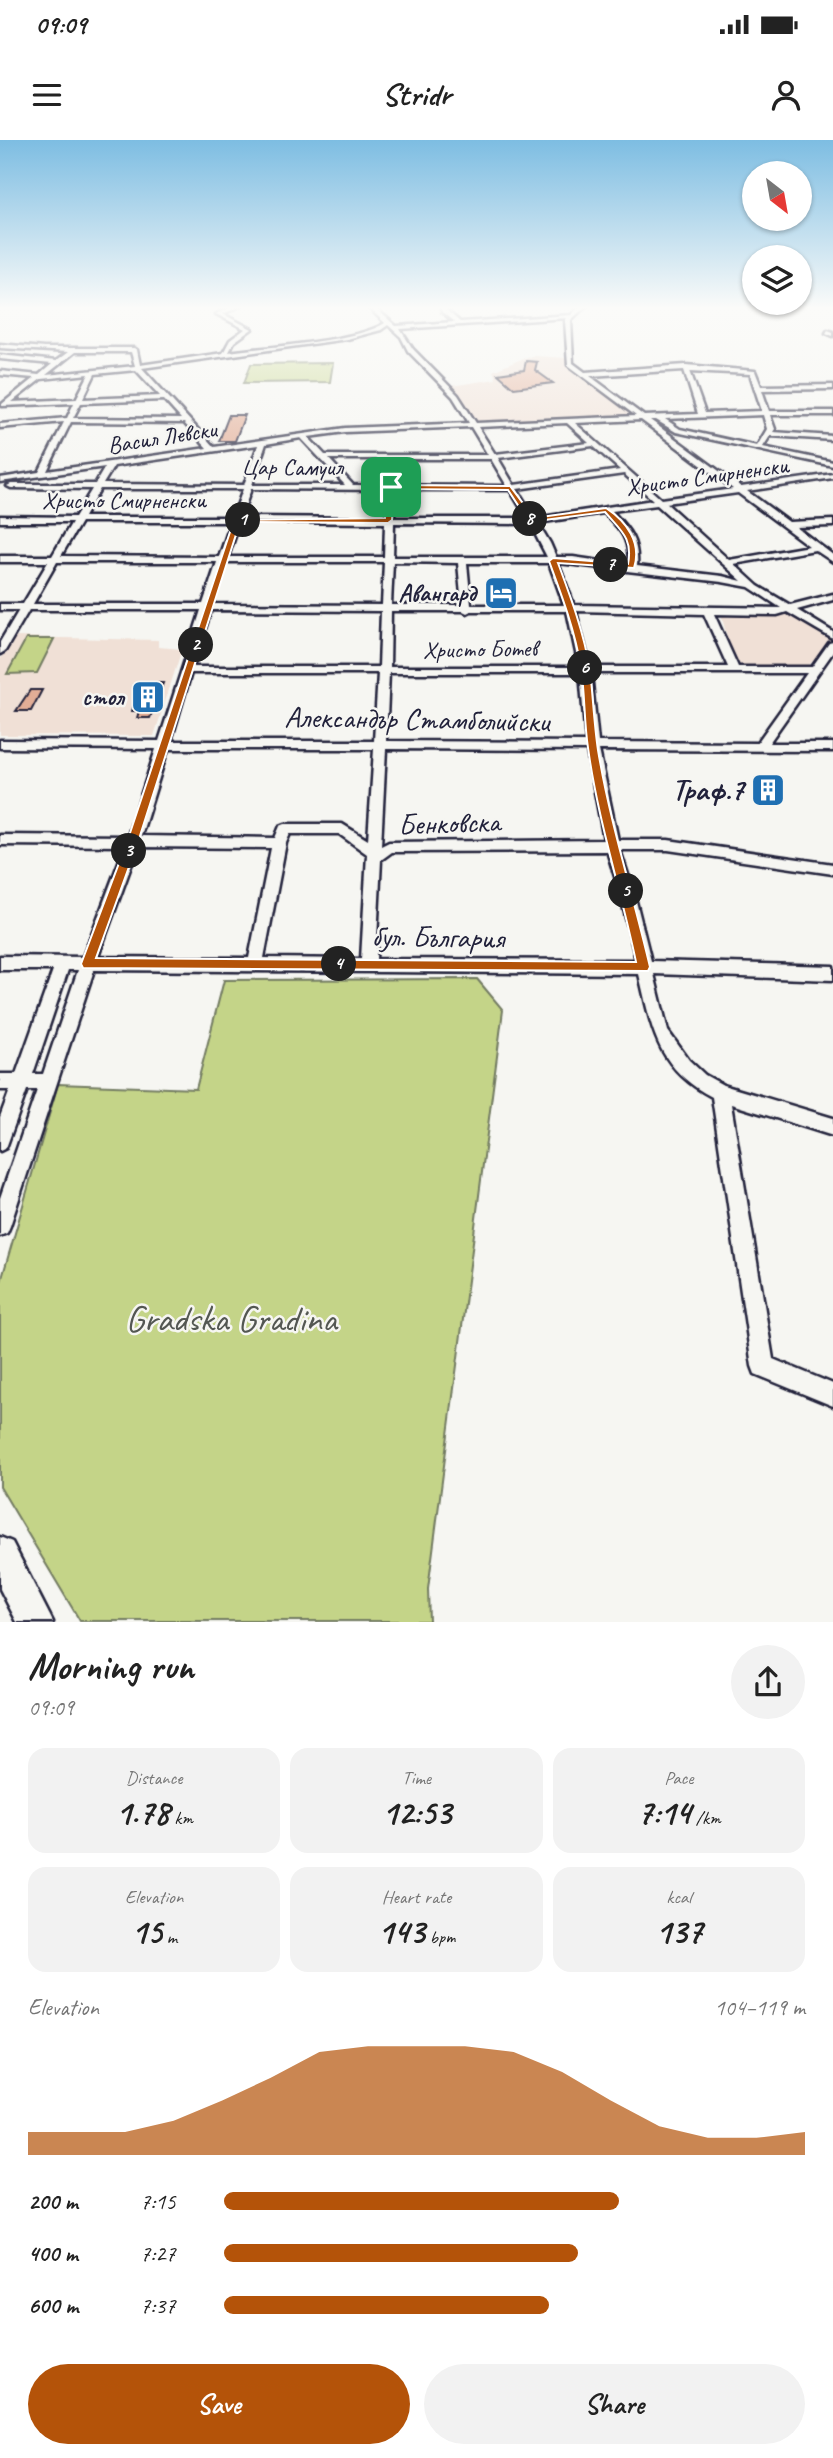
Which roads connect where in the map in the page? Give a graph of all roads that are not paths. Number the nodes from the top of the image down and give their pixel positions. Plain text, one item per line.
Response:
1 (23, 375) edge
2 (61, 375) edge
3 (91, 375) edge
4 (144, 375) edge
5 (435, 375) edge
6 (587, 375) edge
7 (601, 375) edge
8 (688, 375) edge
9 (754, 375) edge
10 (42, 377) junction
11 (608, 381) dead end
12 (833, 387) edge
13 (758, 388) junction
14 (164, 398) junction
15 (77, 403) junction
16 (3, 406) edge
17 (767, 412) junction
18 (644, 413) junction
19 (833, 413) edge
20 (702, 415) junction
21 (656, 417) junction
22 (68, 420) junction
23 (568, 420) junction
24 (185, 421) junction
25 (472, 424) junction
26 (0, 426) edge
27 (678, 431) junction
28 (664, 433) junction
29 (770, 434) junction
30 (302, 435) junction
31 (833, 438) edge
32 (264, 440) junction
33 (595, 444) junction
34 (211, 448) junction
35 (759, 448) junction
36 (323, 457) junction
37 (492, 457) junction
38 (111, 464) junction
39 (833, 464) edge
40 (624, 472) junction
41 (42, 474) junction
42 (833, 476) edge
43 (0, 480) edge
44 (0, 486) edge
45 (350, 486) junction
46 (99, 487) junction
47 (248, 487) junction
48 (391, 487) junction
49 (510, 488) junction
50 (741, 490) junction
51 (659, 503) junction
52 (606, 510) junction
53 (0, 519) edge
54 (79, 519) junction
55 (237, 520) junction
56 (388, 520) junction
57 (532, 521) junction
58 (833, 523) edge
59 (788, 525) junction
60 (817, 547) junction
61 (0, 559) edge
62 (57, 559) junction
63 (552, 559) junction
64 (833, 559) edge
65 (223, 561) junction
66 (388, 561) junction
67 (462, 561) junction
68 (727, 563) junction
69 (632, 567) junction
70 (755, 588) junction
71 (833, 597) edge
72 (0, 607) edge
73 (28, 607) junction
74 (570, 608) junction
75 (787, 608) junction
76 (206, 609) junction
77 (387, 609) junction
78 (467, 610) junction
79 (708, 611) junction
80 (833, 636) edge
81 (833, 645) edge
82 (0, 652) edge
83 (585, 669) junction
84 (734, 669) junction
85 (188, 670) junction
86 (384, 670) junction
87 (813, 670) junction
88 (164, 743) junction
89 (0, 744) edge
90 (380, 744) junction
91 (761, 746) junction
92 (833, 747) edge
93 (593, 748) junction
94 (0, 840) edge
95 (133, 842) junction
96 (279, 843) junction
97 (612, 846) junction
98 (374, 853) junction
99 (833, 869) edge
100 (0, 963) edge
101 (63, 963) junction
102 (88, 964) junction
103 (256, 964) junction
104 (368, 964) junction
105 (644, 967) junction
106 (833, 973) edge
107 (0, 1082) edge
108 (22, 1082) junction
109 (48, 1082) junction
110 (720, 1091) junction
111 (833, 1127) edge
112 (0, 1142) edge
113 (0, 1226) edge
114 (833, 1395) edge
115 (0, 1555) edge
116 (36, 1622) edge

1 - 10 street
2 - 10 street
3 - 15 street
4 - 14 street
5 - 25 street
6 - 18 street
7 - 11 street
8 - 20 street
9 - 13 street
10 - 16 street
12 - 13 street
13 - 17 street
14 - 15 street
14 - 24 street
15 - 16 street
15 - 22 street
17 - 19 street, Васил Левски
17 - 20 street, Васил Левски
17 - 29 street
18 - 21 street, Васил Левски
18 - 23 street, Васил Левски
18 - 28 street
20 - 21 street, Васил Левски
21 - 27 street
22 - 24 street
22 - 26 street
22 - 41 street
23 - 25 street, Васил Левски
23 - 33 street
24 - 34 street
25 - 30 street, Васил Левски
25 - 37 street
27 - 28 street
27 - 35 street
28 - 50 street
29 - 31 street
29 - 35 street
30 - 32 street, Васил Левски
30 - 36 street
32 - 34 street, Васил Левски
32 - 47 street
33 - 37 street
33 - 40 street
34 - 38 street, Васил Левски
35 - 39 street
36 - 37 street
36 - 45 street
37 - 49 street
38 - 41 street, Васил Левски
38 - 46 street
40 - 49 street, Цар Самуил
40 - 51 street
41 - 43 street, Васил Левски
42 - 50 street, Христо Смирненски
44 - 46 street, Цар Самуил
45 - 47 street, Цар Самуил
45 - 48 street, Цар Самуил
46 - 47 street, Цар Самуил
46 - 54 street
47 - 55 street
48 - 49 street, Цар Самуил
48 - 56 street
49 - 57 street
50 - 51 street, Христо Смирненски
50 - 59 street
51 - 52 street, Христо Смирненски
51 - 68 street
52 - 57 street, Христо Смирненски
52 - 69 street
53 - 54 street, Христо Смирненски
54 - 55 street, Христо Смирненски
54 - 62 street
55 - 56 street, Христо Смирненски
55 - 65 street
56 - 57 street, Христо Смирненски
56 - 66 street
57 - 63 street
58 - 59 street
59 - 60 street
60 - 64 street
60 - 68 street
61 - 62 street
62 - 65 street
62 - 73 street
63 - 67 street
63 - 69 street
63 - 74 street
65 - 66 street
65 - 76 street
66 - 67 street
66 - 77 street
67 - 78 street
68 - 70 street
69 - 70 street
70 - 75 street
71 - 75 street
72 - 73 street
73 - 76 street
73 - 82 street
74 - 78 street
74 - 79 street
74 - 83 street
75 - 79 street
75 - 80 street
76 - 77 street
76 - 85 street
77 - 78 street
77 - 86 street
79 - 84 street
81 - 87 street
83 - 84 street, Христо Ботев
83 - 86 street, Христо Ботев
83 - 93 street
84 - 87 street, Христо Ботев
85 - 86 street, Христо Ботев
85 - 88 street
86 - 90 street
87 - 91 street
88 - 89 street, Александър Стамболийски
88 - 90 street, Александър Стамболийски
88 - 95 street
90 - 93 street, Александър Стамболийски
90 - 98 street
91 - 92 street, Александър Стамболийски
91 - 93 street, Александър Стамболийски
93 - 97 street
94 - 95 street, Бенковска
95 - 96 street, Бенковска
95 - 102 street
96 - 98 street, Бенковска
96 - 103 street
97 - 98 street, Бенковска
97 - 99 street, Бенковска
97 - 105 street
98 - 104 street
100 - 101 street, бул. България
101 - 102 street, бул. България
101 - 108 street
102 - 103 street, бул. България
102 - 109 street
103 - 104 street, бул. България
104 - 105 street, бул. България
105 - 106 street, бул. България
105 - 110 street
107 - 108 street
108 - 109 street
108 - 112 street
109 - 113 street
110 - 111 street
110 - 114 street
115 - 116 main road

